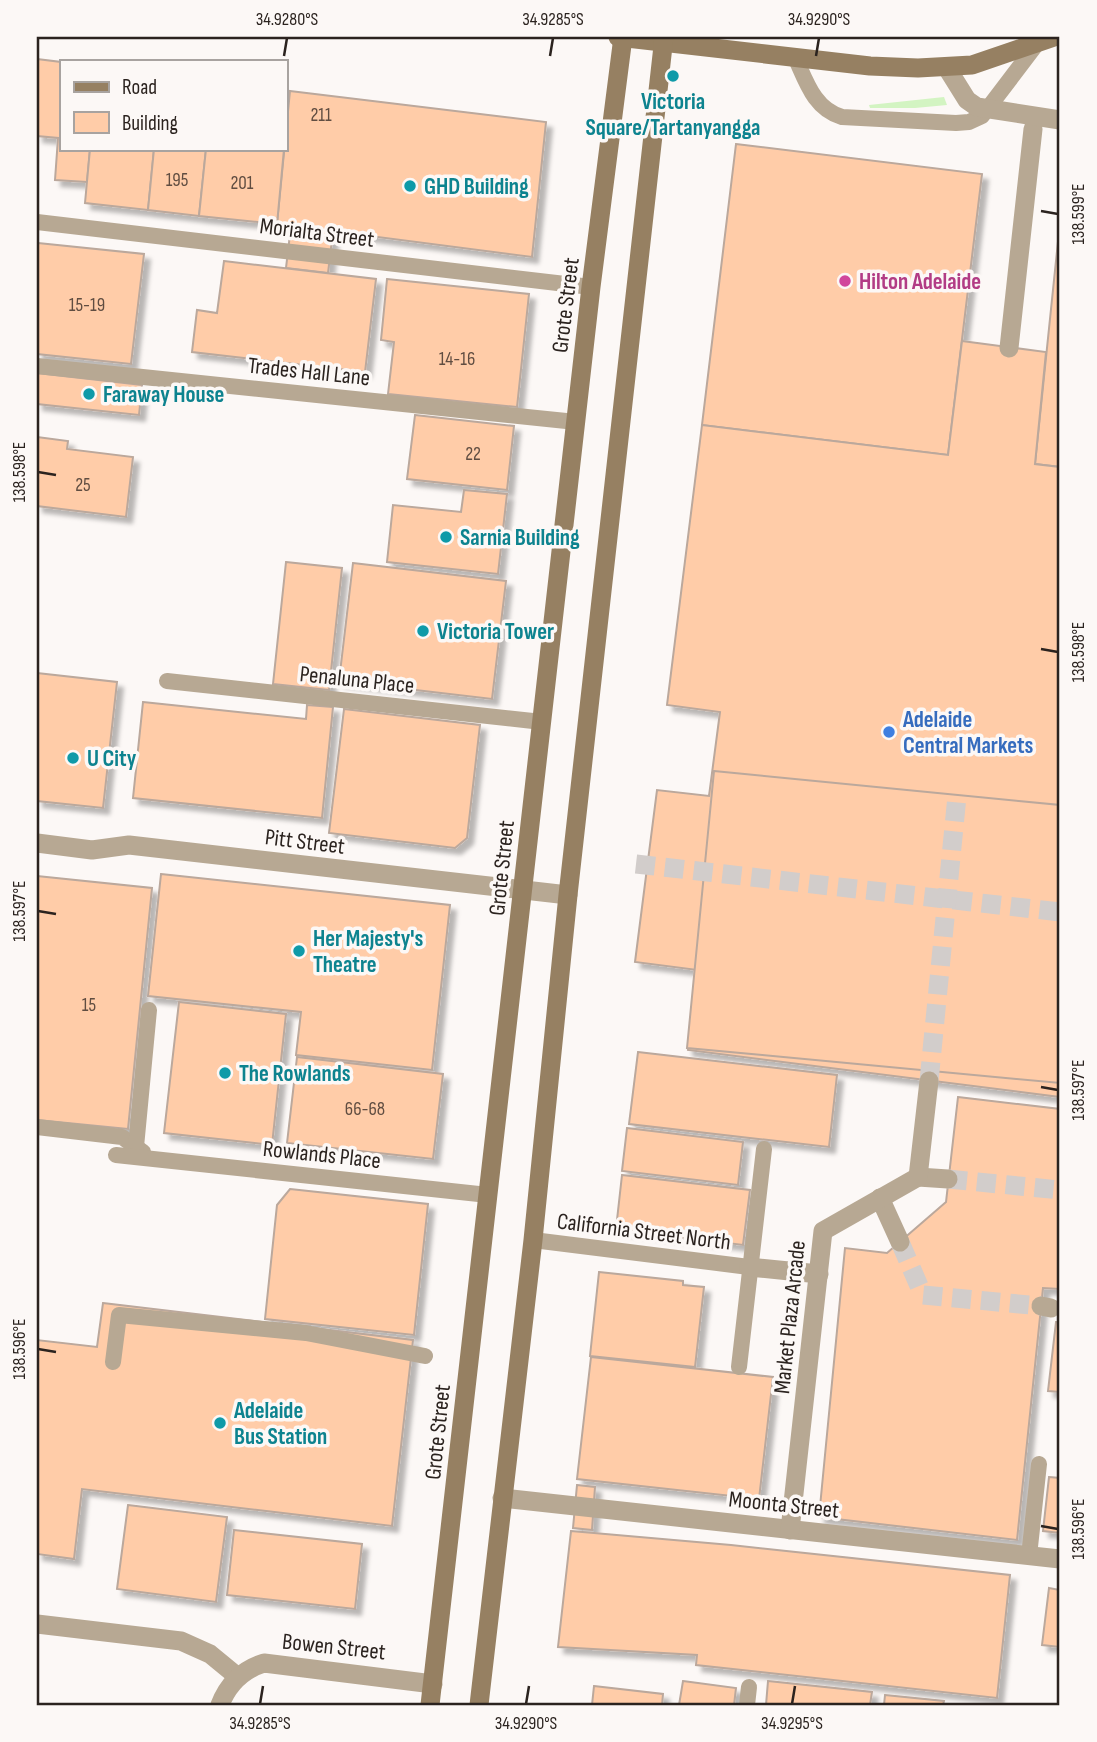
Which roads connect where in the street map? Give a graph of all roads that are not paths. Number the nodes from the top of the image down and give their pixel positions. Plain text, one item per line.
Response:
1 (618, 37) edge
2 (623, 37) edge
3 (664, 38) edge
4 (1045, 41) edge
5 (795, 57) junction
6 (947, 68) junction
7 (988, 110) junction
8 (1060, 120) edge
9 (1033, 129) dead end
10 (37, 222) edge
11 (592, 287) junction
12 (1009, 348) dead end
13 (37, 366) edge
14 (576, 422) junction
15 (167, 681) dead end
16 (542, 722) junction
17 (37, 843) edge
18 (523, 891) junction
19 (568, 895) junction
20 (149, 1010) dead end
21 (929, 1081) tunnel mouth
22 (37, 1127) edge
23 (136, 1147) junction
24 (764, 1149) dead end
25 (116, 1155) dead end
26 (150, 1158) junction
27 (918, 1177) junction
28 (948, 1179) tunnel mouth
29 (488, 1195) junction
30 (880, 1198) junction
31 (533, 1240) junction
32 (900, 1242) tunnel mouth
33 (749, 1267) junction
34 (819, 1274) junction
35 (425, 1356) dead end
36 (113, 1362) dead end
37 (738, 1367) dead end
38 (1039, 1464) dead end
39 (502, 1498) junction
40 (790, 1530) junction
41 (1029, 1556) junction
42 (1060, 1559) edge
43 (37, 1624) edge
44 (238, 1677) junction
45 (433, 1684) junction
46 (749, 1687) dead end
47 (220, 1705) edge
48 (430, 1705) edge
49 (479, 1705) edge
50 (747, 1705) edge

1 - 2 main road
2 - 3 main road
2 - 11 main road, Grote Street
3 - 5 main road
3 - 19 main road
4 - 6 main road
4 - 7 lane
5 - 6 main road
5 - 7 lane
6 - 7 street
7 - 8 street
9 - 12 street
10 - 11 lane, Morialta Street
11 - 14 main road, Grote Street
13 - 14 lane, Trades Hall Lane
14 - 16 main road, Grote Street
15 - 16 lane, Penaluna Place
16 - 18 main road, Grote Street
17 - 18 street, Pitt Street
18 - 19 street, Pitt Street
18 - 29 main road, Grote Street
19 - 31 main road
20 - 23 lane
21 - 27 street
22 - 23 lane
23 - 26 lane
24 - 33 lane, California Street North
25 - 26 lane, Rowlands Place
26 - 29 lane, Rowlands Place
27 - 28 street
27 - 30 street, Market Plaza Arcade
29 - 45 main road, Grote Street
30 - 32 street
30 - 34 street, Market Plaza Arcade
31 - 33 lane, California Street North
31 - 39 main road
33 - 34 street
33 - 37 lane, California Street North
34 - 40 street, Market Plaza Arcade
35 - 36 lane
38 - 41 lane
39 - 40 street, Moonta Street
39 - 49 main road
40 - 41 street, Moonta Street
41 - 42 street, Moonta Street
43 - 44 street
44 - 45 street, Bowen Street
44 - 47 street
45 - 48 main road, Grote Street
46 - 50 lane

